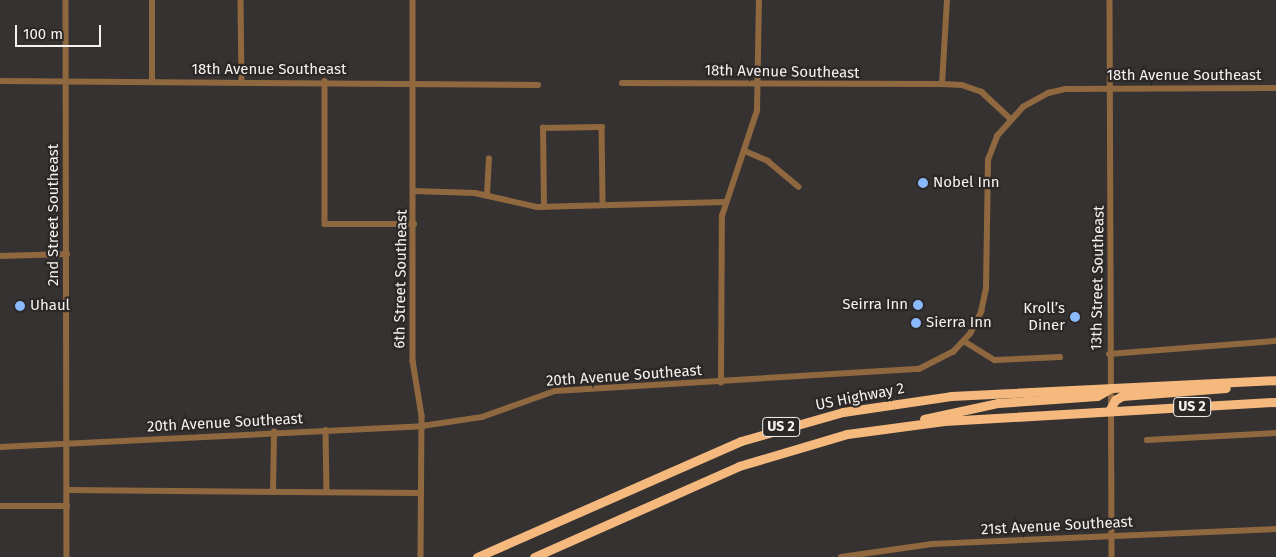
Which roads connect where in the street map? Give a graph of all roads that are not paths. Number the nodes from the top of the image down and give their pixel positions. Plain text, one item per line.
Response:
1 (66, 0) edge
2 (152, 0) edge
3 (241, 0) edge
4 (413, 0) edge
5 (759, 0) edge
6 (947, 0) edge
7 (1110, 0) edge
8 (152, 80) junction
9 (0, 81) edge
10 (67, 81) junction
11 (242, 81) junction
12 (325, 81) junction
13 (622, 83) dead end
14 (759, 83) junction
15 (413, 84) junction
16 (942, 84) junction
17 (538, 85) dead end
18 (1111, 88) junction
19 (1276, 88) edge
20 (1010, 118) junction
21 (745, 151) junction
22 (489, 159) dead end
23 (799, 187) dead end
24 (414, 191) junction
25 (487, 195) junction
26 (725, 202) junction
27 (603, 204) junction
28 (544, 207) junction
29 (414, 224) junction
30 (67, 254) junction
31 (0, 256) edge
32 (964, 341) junction
33 (1276, 341) edge
34 (1109, 354) junction
35 (1060, 357) dead end
36 (1276, 380) edge
37 (722, 383) junction
38 (1109, 389) junction
39 (1276, 402) edge
40 (1109, 411) junction
41 (422, 426) junction
42 (900, 426) junction
43 (326, 430) junction
44 (274, 432) junction
45 (1276, 433) edge
46 (1147, 440) dead end
47 (68, 443) junction
48 (0, 447) edge
49 (66, 490) junction
50 (273, 492) junction
51 (327, 492) junction
52 (420, 493) junction
53 (0, 506) edge
54 (66, 506) junction
55 (1276, 529) edge
56 (526, 534) junction
57 (1112, 535) junction
58 (67, 557) edge
59 (421, 557) edge
60 (477, 557) edge
61 (488, 557) edge
62 (534, 557) edge
63 (841, 557) edge
64 (1112, 557) edge

1 - 10 street, 2nd Street Southeast
2 - 8 street
3 - 11 street
4 - 15 street, 6th Street Southeast
5 - 14 street
6 - 16 street
7 - 18 street, 13th Street Southeast
8 - 10 street, 18th Avenue Southeast
8 - 11 street, 18th Avenue Southeast
9 - 10 street, 18th Avenue Southeast
10 - 30 street, 2nd Street Southeast
11 - 12 street, 18th Avenue Southeast
12 - 15 street, 18th Avenue Southeast
12 - 29 street
13 - 14 street, 18th Avenue Southeast
14 - 16 street, 18th Avenue Southeast
14 - 21 street
15 - 17 street, 18th Avenue Southeast
15 - 24 street, 6th Street Southeast
16 - 20 street, 18th Avenue Southeast
18 - 19 street, 18th Avenue Southeast
18 - 20 street, 18th Avenue Southeast
18 - 34 street, 13th Street Southeast
20 - 32 street, 18th Avenue Southeast
21 - 23 street
21 - 26 street
22 - 25 street
24 - 25 street
24 - 29 street, 6th Street Southeast
25 - 28 street
26 - 27 street
26 - 37 street
27 - 28 street
27 - 28 street
29 - 41 street, 6th Street Southeast
30 - 31 street
30 - 47 street, 2nd Street Southeast
32 - 35 street
32 - 37 street, 20th Avenue Southeast
33 - 34 street
34 - 38 street, 13th Street Southeast
36 - 38 highway, US Highway 2 / US 2
36 - 40 highway
37 - 41 street, 20th Avenue Southeast
38 - 40 street, 13th Street Southeast
38 - 42 highway
38 - 56 highway, US Highway 2 / US 2
39 - 40 highway, US 2
40 - 42 highway, US 2
40 - 57 street, 13th Street Southeast
41 - 43 street, 20th Avenue Southeast
41 - 52 street, 6th Street Southeast
42 - 62 highway, US 2
43 - 44 street, 20th Avenue Southeast
43 - 51 street
44 - 47 street, 20th Avenue Southeast
44 - 50 street
45 - 46 street
47 - 48 street, 20th Avenue Southeast
47 - 49 street, 2nd Street Southeast
49 - 50 street
49 - 54 street, 2nd Street Southeast
50 - 51 street
51 - 52 street
52 - 59 street, 6th Street Southeast
53 - 54 street
54 - 58 street
55 - 57 street, 21st Avenue Southeast
56 - 60 highway, US Highway 2 / US 2
56 - 61 highway
57 - 63 street, 21st Avenue Southeast
57 - 64 street, 13th Street Southeast

